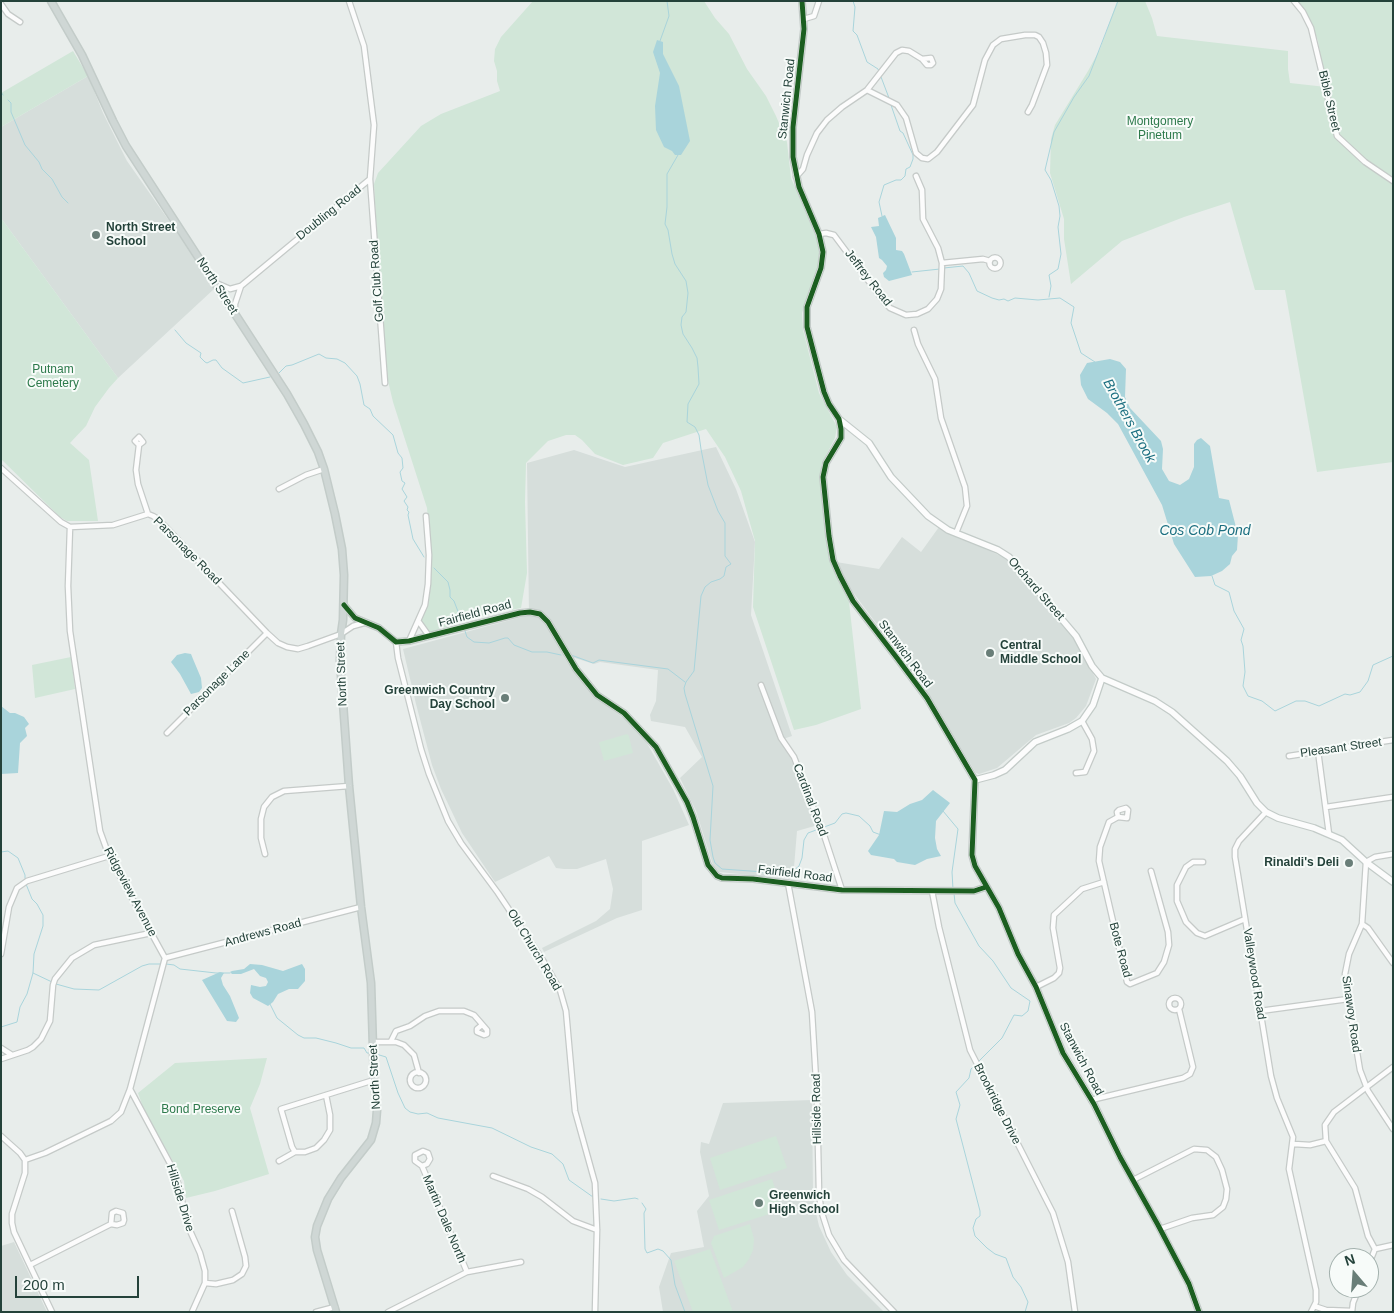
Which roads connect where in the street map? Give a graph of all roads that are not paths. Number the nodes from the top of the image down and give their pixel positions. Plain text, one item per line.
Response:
1 (51, 1) edge
2 (349, 1) edge
3 (802, 1) edge
4 (819, 1) edge
5 (1294, 1) edge
6 (1, 4) edge
7 (804, 19) junction
8 (20, 22) dead end
9 (922, 59) dead end
10 (867, 90) junction
11 (1028, 112) dead end
12 (916, 176) dead end
13 (796, 178) junction
14 (370, 179) junction
15 (1393, 181) edge
16 (819, 234) junction
17 (990, 261) dead end
18 (942, 263) junction
19 (216, 283) junction
20 (241, 286) junction
21 (235, 313) junction
22 (914, 330) dead end
23 (385, 383) dead end
24 (839, 418) junction
25 (857, 433) junction
26 (841, 438) junction
27 (139, 445) dead end
28 (1, 468) edge
29 (324, 469) junction
30 (279, 489) dead end
31 (148, 514) junction
32 (426, 516) dead end
33 (70, 528) junction
34 (956, 533) junction
35 (344, 605) junction
36 (418, 622) junction
37 (364, 623) junction
38 (267, 633) junction
39 (340, 634) junction
40 (429, 636) junction
41 (396, 642) junction
42 (409, 642) junction
43 (1102, 678) junction
44 (761, 685) dead end
45 (1082, 721) junction
46 (167, 733) dead end
47 (1393, 740) edge
48 (1318, 751) junction
49 (1289, 756) dead end
50 (1076, 773) dead end
51 (975, 780) junction
52 (349, 786) junction
53 (1393, 797) edge
54 (1326, 807) junction
55 (1266, 812) junction
56 (1118, 817) dead end
57 (1329, 834) junction
58 (265, 854) dead end
59 (1393, 854) edge
60 (109, 856) junction
61 (1203, 862) dead end
62 (1366, 862) junction
63 (1151, 871) dead end
64 (1104, 882) junction
65 (1393, 882) edge
66 (788, 883) junction
67 (986, 887) junction
68 (842, 890) junction
69 (932, 891) junction
70 (361, 907) junction
71 (1245, 919) junction
72 (1362, 924) junction
73 (151, 933) junction
74 (1, 954) edge
75 (164, 962) junction
76 (1393, 963) edge
77 (1036, 987) junction
78 (1348, 1000) junction
79 (1179, 1009) dead end
80 (1260, 1011) junction
81 (482, 1025) dead end
82 (391, 1041) junction
83 (373, 1042) junction
84 (1, 1048) edge
85 (12, 1055) junction
86 (1, 1059) edge
87 (1393, 1067) edge
88 (419, 1073) dead end
89 (374, 1080) junction
90 (1366, 1087) junction
91 (130, 1089) junction
92 (326, 1095) junction
93 (1091, 1100) junction
94 (1393, 1130) edge
95 (1, 1136) edge
96 (1326, 1141) junction
97 (1294, 1144) junction
98 (295, 1152) junction
99 (25, 1160) junction
100 (279, 1161) dead end
101 (422, 1166) dead end
102 (493, 1176) dead end
103 (1133, 1180) junction
104 (232, 1211) dead end
105 (111, 1224) dead end
106 (1160, 1229) junction
107 (598, 1230) junction
108 (1393, 1245) edge
109 (1374, 1248) edge
110 (1379, 1248) edge
111 (521, 1262) dead end
112 (30, 1265) junction
113 (467, 1272) junction
114 (205, 1283) junction
115 (1356, 1298) edge
116 (1314, 1306) junction
117 (336, 1309) edge
118 (1352, 1311) edge
119 (52, 1312) edge
120 (192, 1312) edge
121 (316, 1312) edge
122 (388, 1312) edge
123 (595, 1312) edge
124 (894, 1312) edge
125 (1074, 1312) edge
126 (1199, 1312) edge
127 (1311, 1312) edge

1 - 19 main road, North Street
2 - 14 street, Doubling Road
3 - 7 street, Stanwich Road
4 - 7 street
5 - 15 street, Bible Street
6 - 8 street
7 - 13 street, Stanwich Road
9 - 10 street
10 - 11 street
10 - 13 street
12 - 18 street, Jeffrey Road
13 - 16 street, Stanwich Road
14 - 20 street, Doubling Road
14 - 23 street, Golf Club Road
16 - 18 street, Jeffrey Road
16 - 24 street, Stanwich Road
17 - 18 street
19 - 20 street
19 - 21 main road, North Street
20 - 21 street
21 - 29 main road, North Street
22 - 34 street
24 - 25 street, Orchard Street
24 - 26 street, Stanwich Road
25 - 26 street
25 - 34 street, Orchard Street
26 - 51 street, Stanwich Road
27 - 31 street
28 - 33 street
29 - 30 street
29 - 35 main road, North Street
31 - 33 street, Parsonage Road
31 - 38 street, Parsonage Road
32 - 36 street
33 - 60 street, Ridgeview Avenue
34 - 43 street, Orchard Street
35 - 37 street
35 - 39 main road, North Street
36 - 40 street
36 - 42 street
37 - 39 street
37 - 41 street
38 - 39 street, Parsonage Road
38 - 46 street, Parsonage Lane
39 - 52 main road, North Street
40 - 42 street, Fairfield Road
40 - 66 street, Fairfield Road
41 - 42 street, Fairfield Road
41 - 107 street, Old Church Road
43 - 45 street
43 - 55 street
44 - 68 street, Cardinal Road
45 - 50 street
45 - 51 street
47 - 48 street, Pleasant Street
48 - 49 street, Pleasant Street
48 - 54 street
51 - 67 street, Stanwich Road
52 - 58 street
52 - 70 main road, North Street
53 - 54 street
54 - 57 street
55 - 57 street
55 - 71 street, Valleywood Road
56 - 64 street, Bote Road
57 - 62 street
59 - 62 street
60 - 73 street, Ridgeview Avenue
60 - 74 street
61 - 71 street
62 - 65 street
62 - 72 street, Sinawoy Road
63 - 64 street, Bote Road
64 - 77 street
66 - 68 street, Fairfield Road
66 - 124 street, Hillside Road
67 - 69 street, Fairfield Road
67 - 77 street, Stanwich Road
68 - 69 street, Fairfield Road
69 - 125 street, Brookridge Drive
70 - 75 street, Andrews Road
70 - 83 main road, North Street
71 - 80 street, Valleywood Road
72 - 76 street
72 - 78 street, Sinawoy Road
73 - 75 street, Ridgeview Avenue
73 - 85 street
75 - 91 street
77 - 93 street, Stanwich Road
78 - 80 street
78 - 90 street, Sinawoy Road
79 - 93 street
80 - 97 street, Valleywood Road
81 - 82 street
82 - 83 street
82 - 88 street
83 - 89 main road, North Street
84 - 85 street
85 - 86 street
87 - 90 street
89 - 92 street
89 - 117 main road, North Street
90 - 94 street, Sinawoy Road
90 - 96 street
91 - 99 street
91 - 114 street, Hillside Drive
92 - 98 street
92 - 98 street
93 - 103 street, Stanwich Road
95 - 99 street
96 - 97 street
96 - 109 street
97 - 116 street, Valleywood Road
98 - 100 street
99 - 112 street
101 - 113 street, Martin Dale North
102 - 107 street
103 - 106 street, Stanwich Road
103 - 106 street
104 - 114 street
105 - 112 street
106 - 126 street, Stanwich Road
107 - 123 street, Old Church Road
108 - 110 street
111 - 113 street
112 - 119 street
113 - 122 street
114 - 120 street
115 - 118 street
116 - 118 street
116 - 127 street, Valleywood Road
117 - 121 street

